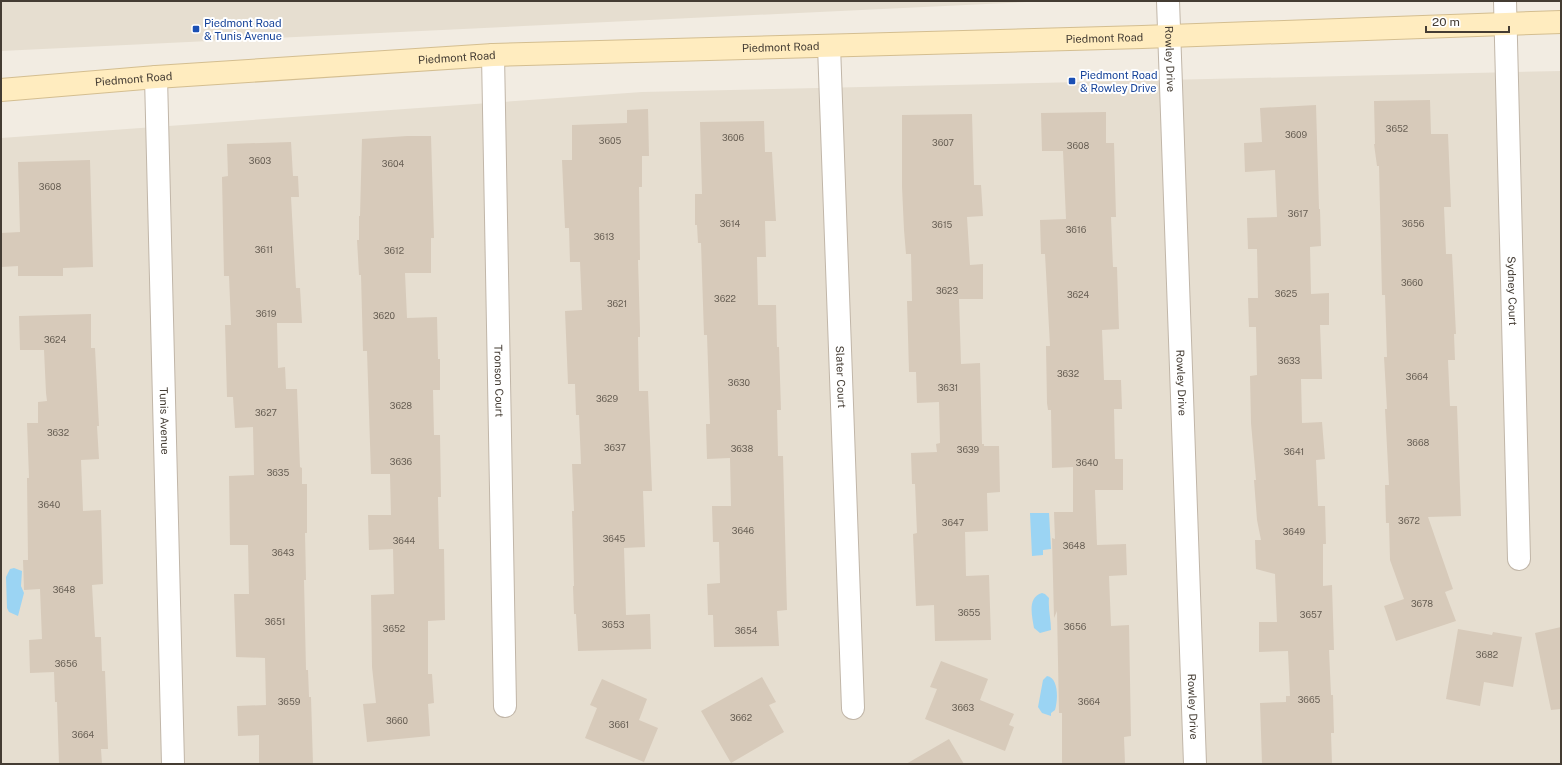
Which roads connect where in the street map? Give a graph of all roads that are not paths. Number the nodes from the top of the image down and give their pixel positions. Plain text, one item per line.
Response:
1 (1168, 1) edge
2 (1505, 1) edge
3 (1561, 22) edge
4 (1506, 23) junction
5 (1170, 36) junction
6 (829, 46) junction
7 (493, 55) junction
8 (156, 77) junction
9 (1, 90) edge
10 (1519, 559) dead end
11 (506, 706) dead end
12 (853, 708) dead end
13 (173, 764) edge
14 (1195, 764) edge

1 - 5 street, Rowley Drive
2 - 4 street, Sydney Court
3 - 4 main road, Piedmont Road
4 - 5 main road, Piedmont Road
4 - 10 street, Sydney Court
5 - 6 main road, Piedmont Road
5 - 14 street, Rowley Drive
6 - 7 main road, Piedmont Road
6 - 12 street, Slater Court
7 - 8 main road, Piedmont Road
7 - 11 street, Tronson Court
8 - 9 main road, Piedmont Road
8 - 13 street, Tunis Avenue

